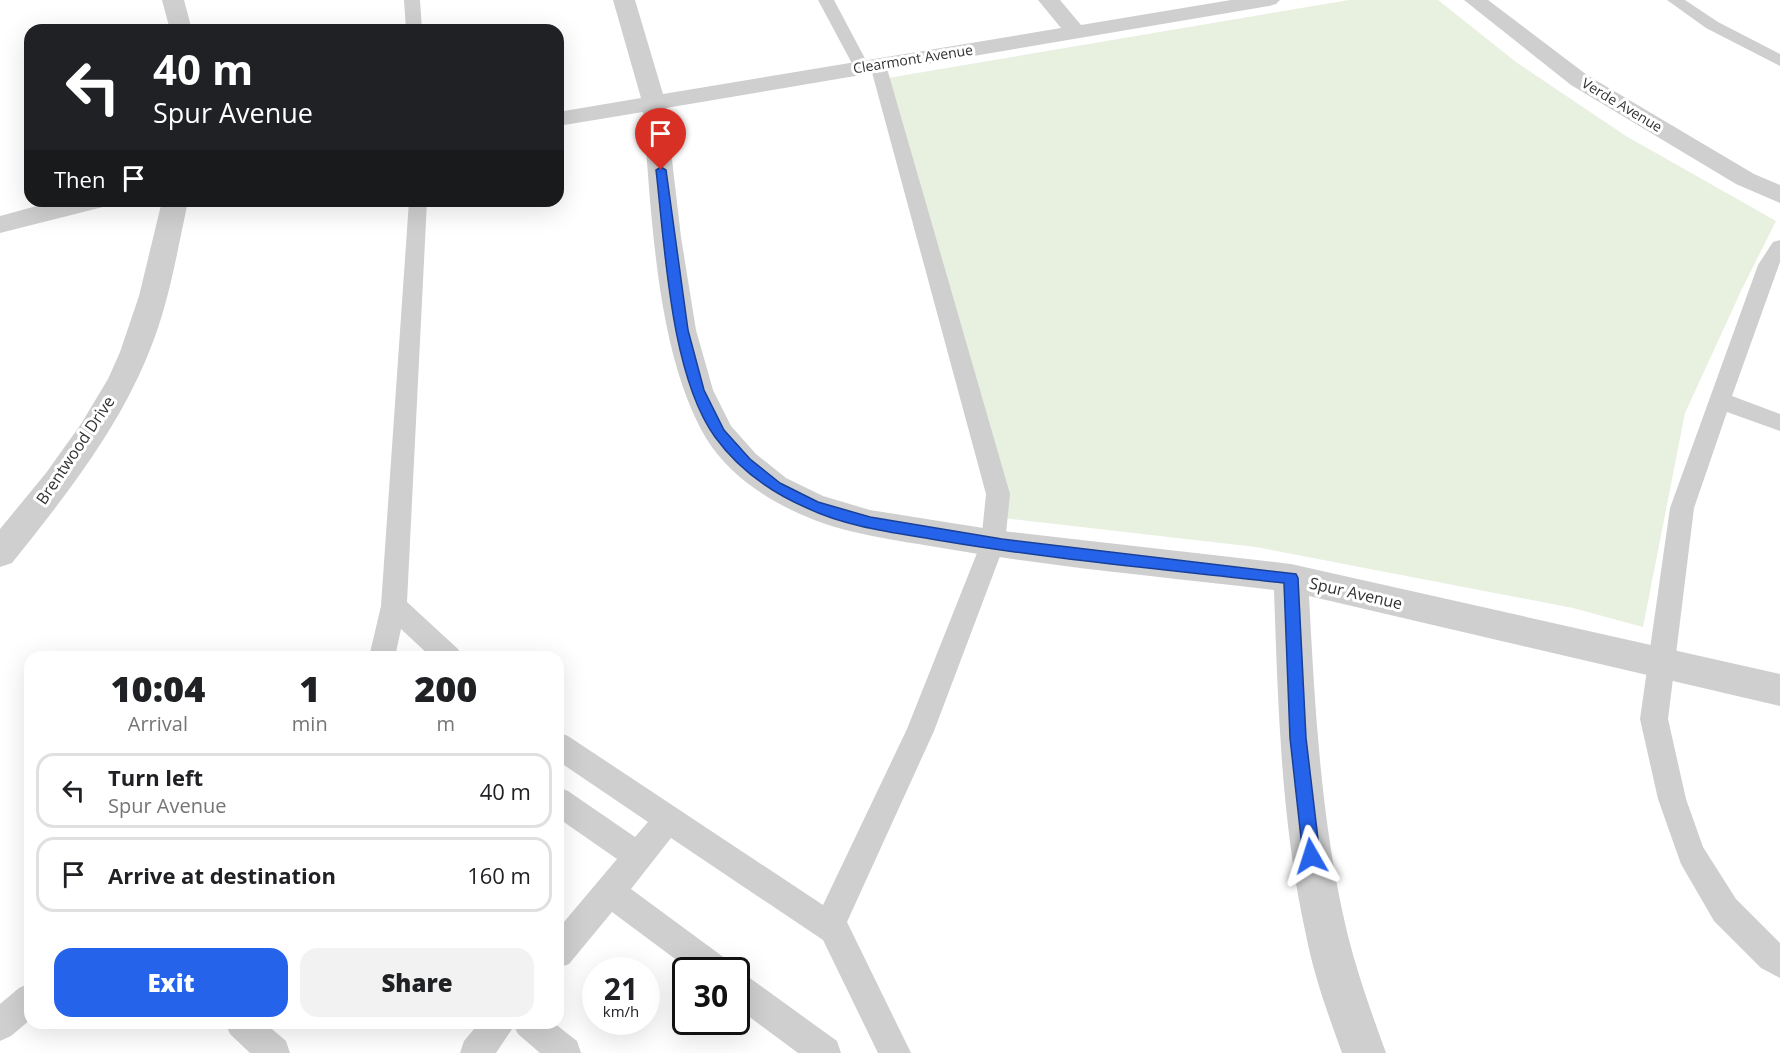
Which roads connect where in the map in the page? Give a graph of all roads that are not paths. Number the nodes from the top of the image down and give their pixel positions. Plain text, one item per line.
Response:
1 (173, 0) edge
2 (412, 0) edge
3 (624, 0) edge
4 (826, 0) edge
5 (1048, 0) edge
6 (1475, 0) edge
7 (1675, 0) edge
8 (1261, 1) edge
9 (180, 24) edge
10 (414, 24) edge
11 (1075, 32) junction
12 (1780, 61) edge
13 (870, 67) junction
14 (654, 103) junction
15 (564, 118) edge
16 (1780, 195) edge
17 (65, 207) edge
18 (175, 207) edge
19 (418, 207) edge
20 (0, 225) edge
21 (1780, 246) edge
22 (1719, 400) junction
23 (1780, 423) edge
24 (993, 543) junction
25 (0, 553) edge
26 (1291, 578) junction
27 (394, 606) junction
28 (383, 651) edge
29 (443, 651) edge
30 (1662, 663) junction
31 (1780, 690) edge
32 (564, 749) edge
33 (564, 805) edge
34 (668, 819) junction
35 (639, 856) junction
36 (610, 892) junction
37 (831, 923) junction
38 (564, 946) edge
39 (698, 957) edge
40 (1780, 962) edge
41 (750, 997) edge
42 (24, 1004) edge
43 (0, 1025) edge
44 (248, 1029) edge
45 (494, 1029) edge
46 (536, 1029) edge
47 (274, 1053) edge
48 (476, 1053) edge
49 (565, 1053) edge
50 (825, 1053) edge
51 (894, 1053) edge
52 (1364, 1053) edge

1 - 9 street
2 - 10 lane
3 - 14 street, Spur Avenue
4 - 13 lane
5 - 11 street
6 - 16 street, Verde Avenue
7 - 12 lane
8 - 11 street, Clearmont Avenue
11 - 13 street, Clearmont Avenue
13 - 14 street, Clearmont Avenue
13 - 24 lane
14 - 15 street, Clearmont Avenue
14 - 24 street, Spur Avenue
17 - 20 street
18 - 25 street, Brentwood Drive
19 - 27 lane
21 - 22 lane
22 - 23 lane
22 - 30 lane
24 - 26 street, Spur Avenue
24 - 37 lane
26 - 30 street, Spur Avenue
26 - 52 street
27 - 28 lane
27 - 29 lane
30 - 31 street, Spur Avenue
30 - 40 lane
32 - 34 lane
33 - 35 lane
34 - 35 lane
34 - 37 lane
35 - 36 lane
36 - 38 lane
36 - 39 lane
37 - 51 lane
41 - 50 lane
42 - 43 lane
44 - 47 lane
45 - 48 lane
46 - 49 lane

